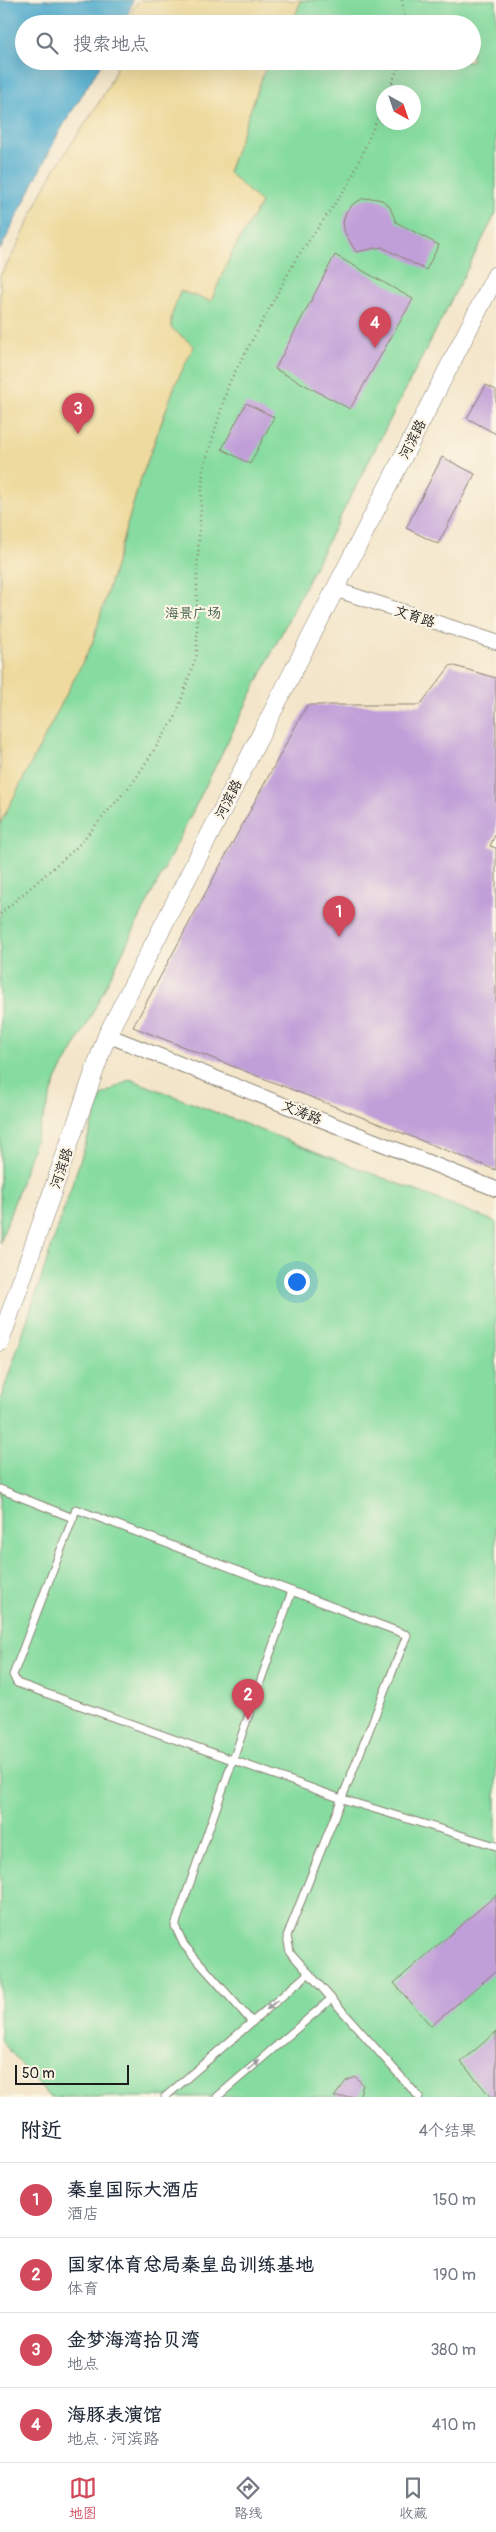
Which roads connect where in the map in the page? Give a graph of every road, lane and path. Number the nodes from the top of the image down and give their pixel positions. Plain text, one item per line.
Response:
1 (402, 0) edge
2 (404, 15) edge
3 (397, 70) edge
4 (391, 85) edge
5 (376, 122) edge
6 (496, 275) edge
7 (334, 589) junction
8 (496, 642) edge
9 (0, 914) edge
10 (107, 1035) junction
11 (496, 1189) edge
12 (0, 1342) edge
13 (0, 1489) edge
14 (73, 1518) junction
15 (292, 1591) junction
16 (233, 1759) junction
17 (342, 1799) junction
18 (496, 1846) edge
19 (309, 1973) junction
20 (331, 1999) junction
21 (252, 2022) junction
22 (166, 2097) edge
23 (217, 2097) edge
24 (419, 2097) edge

1 - 2 path
3 - 4 path
5 - 9 path
6 - 7 street, 河滨路
7 - 8 street, 文育路
7 - 10 street, 河滨路
10 - 11 street, 文涛路
10 - 12 street, 河滨路
13 - 14 lane
14 - 15 lane
14 - 16 lane
15 - 16 lane
15 - 17 lane
16 - 17 lane
16 - 21 lane
17 - 18 lane
17 - 19 lane
19 - 20 lane
19 -> 21 lane
23 -> 20 lane
20 - 24 lane
21 - 22 lane

